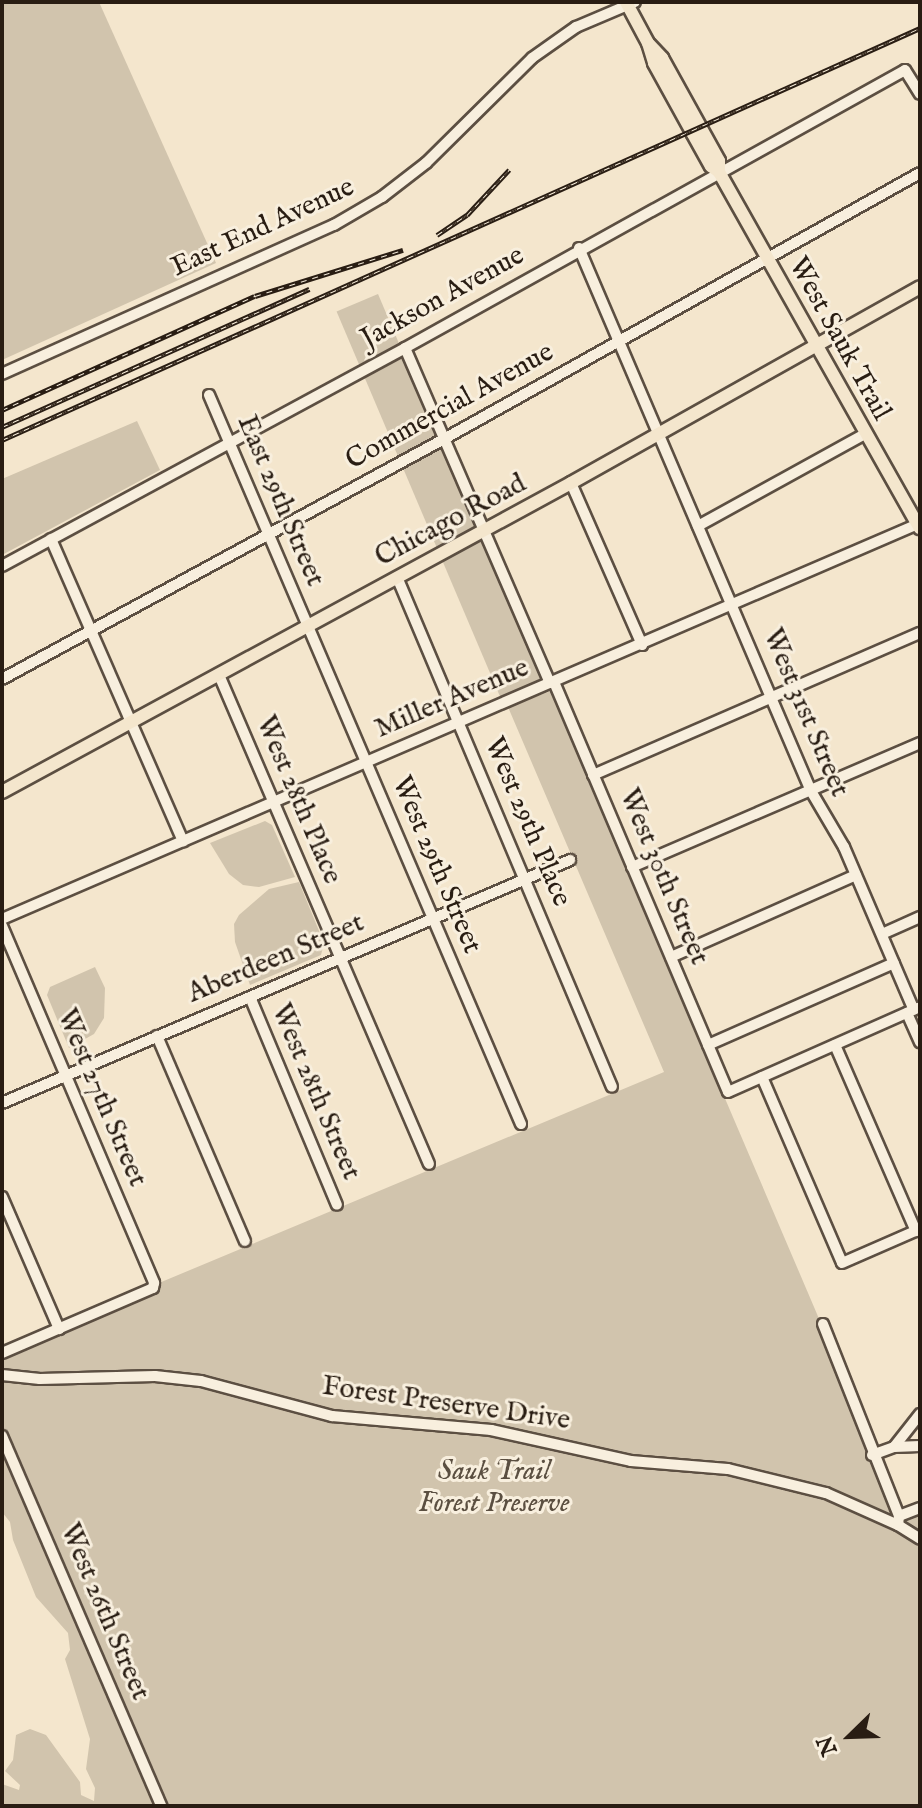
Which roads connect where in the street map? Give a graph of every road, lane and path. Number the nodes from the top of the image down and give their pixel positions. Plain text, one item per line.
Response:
1 (630, 3) edge
2 (920, 94) edge
3 (719, 172) junction
4 (920, 173) edge
5 (579, 248) junction
6 (765, 258) junction
7 (920, 287) edge
8 (618, 341) junction
9 (814, 345) junction
10 (405, 348) junction
11 (2, 374) edge
12 (209, 395) dead end
13 (659, 433) junction
14 (865, 434) junction
15 (444, 439) junction
16 (228, 444) junction
17 (571, 483) junction
18 (919, 525) edge
19 (698, 526) junction
20 (484, 530) junction
21 (268, 535) junction
22 (51, 539) junction
23 (2, 566) edge
24 (397, 577) junction
25 (732, 604) junction
26 (307, 625) junction
27 (91, 630) junction
28 (920, 633) edge
29 (642, 645) junction
30 (219, 675) junction
31 (2, 679) edge
32 (552, 682) junction
33 (772, 698) junction
34 (131, 722) junction
35 (459, 722) junction
36 (920, 743) edge
37 (366, 762) junction
38 (593, 775) junction
39 (811, 791) junction
40 (2, 792) edge
41 (273, 802) junction
42 (183, 841) junction
43 (570, 860) dead end
44 (632, 867) junction
45 (856, 875) junction
46 (525, 879) junction
47 (920, 917) edge
48 (433, 918) junction
49 (2, 919) edge
50 (2, 926) edge
51 (882, 934) junction
52 (671, 957) junction
53 (340, 958) junction
54 (894, 963) junction
55 (250, 997) junction
56 (914, 1010) edge
57 (157, 1036) junction
58 (920, 1042) edge
59 (708, 1045) junction
60 (835, 1045) junction
61 (65, 1076) junction
62 (762, 1077) junction
63 (612, 1087) dead end
64 (2, 1103) edge
65 (521, 1124) dead end
66 (429, 1164) dead end
67 (2, 1197) edge
68 (337, 1205) dead end
69 (918, 1230) edge
70 (245, 1241) dead end
71 (823, 1324) dead end
72 (59, 1329) junction
73 (2, 1353) edge
74 (2, 1375) edge
75 (920, 1414) edge
76 (2, 1436) edge
77 (920, 1446) edge
78 (894, 1447) junction
79 (872, 1455) junction
80 (920, 1508) edge
81 (898, 1520) junction
82 (920, 1539) edge
83 (161, 1806) edge

1 - 3 main road, West Sauk Trail
1 - 11 street, East End Avenue
2 - 3 street, Jackson Avenue
3 - 5 street, Jackson Avenue
3 - 6 main road, West Sauk Trail
4 - 6 street, Commercial Avenue
5 - 8 street, West 31st Street
5 - 10 street, Jackson Avenue
6 - 8 street, Commercial Avenue
6 - 9 main road, West Sauk Trail
7 - 9 main road, Chicago Road
8 - 13 street, West 31st Street
8 - 15 street, Commercial Avenue
9 - 13 main road, Chicago Road
9 - 14 main road, West Sauk Trail
10 - 15 street, West 30th Street
10 - 16 street, Jackson Avenue
12 - 16 street, East 29th Street
13 - 17 main road, Chicago Road
13 - 19 street, West 31st Street
14 - 18 main road, West Sauk Trail
14 - 19 street
15 - 20 street, West 30th Street
15 - 21 street, Commercial Avenue
16 - 21 street, East 29th Street
16 - 22 street, Jackson Avenue
17 - 20 main road, Chicago Road
17 - 29 street
18 - 25 street, Miller Avenue
19 - 25 street, West 31st Street
20 - 24 main road, Chicago Road
20 - 32 street, West 30th Street
21 - 26 street, East 29th Street
21 - 27 street, Commercial Avenue
22 - 23 street, Jackson Avenue
22 - 27 street
24 - 26 main road, Chicago Road
24 - 35 street, West 29th Place
25 - 29 street, Miller Avenue
25 - 33 street, West 31st Street
26 - 30 main road, Chicago Road
26 - 37 street, West 29th Street
27 - 31 street, Commercial Avenue
27 - 34 street
28 - 33 street
29 - 32 street, Miller Avenue
30 - 34 main road, Chicago Road
30 - 41 street, West 28th Place
32 - 35 street, Miller Avenue
32 - 38 street, West 30th Street
33 - 38 street
33 - 39 street, West 31st Street
34 - 40 main road, Chicago Road
34 - 42 street
35 - 37 street, Miller Avenue
35 - 46 street, West 29th Place
36 - 39 street
37 - 41 street, Miller Avenue
37 - 48 street, West 29th Street
38 - 44 street, West 30th Street
39 - 44 street
39 - 45 street, West 31st Street
41 - 42 street, Miller Avenue
41 - 53 street, West 28th Place
42 - 49 street, Miller Avenue
43 - 46 street, Aberdeen Street
44 - 52 street, West 30th Street
45 - 51 street, West 31st Street
45 - 52 street
46 - 48 street, Aberdeen Street
46 - 63 street, West 29th Place
47 - 51 street
48 - 53 street, Aberdeen Street
48 - 65 street, West 29th Street
50 - 61 street, West 27th Street
51 - 54 street, West 31st Street
52 - 59 street, West 30th Street
53 - 55 street, Aberdeen Street
53 - 66 street, West 28th Place
54 - 56 street, West 31st Street
54 - 59 street
55 - 57 street, Aberdeen Street
55 - 68 street, West 28th Street
56 - 58 street, West 31st Street
56 - 60 street
57 - 61 street, Aberdeen Street
57 - 70 street
59 - 62 street, West 30th Street
60 - 62 street
60 - 69 street
61 - 64 street, Aberdeen Street
61 - 72 street, West 27th Street
62 - 69 street
67 - 72 street
71 - 79 street
72 - 73 street
74 - 81 street, Forest Preserve Drive
75 - 78 street
76 - 83 street, West 26th Street
77 - 78 street
78 - 79 street
79 - 81 street
80 - 81 street
81 - 82 street, Forest Preserve Drive

